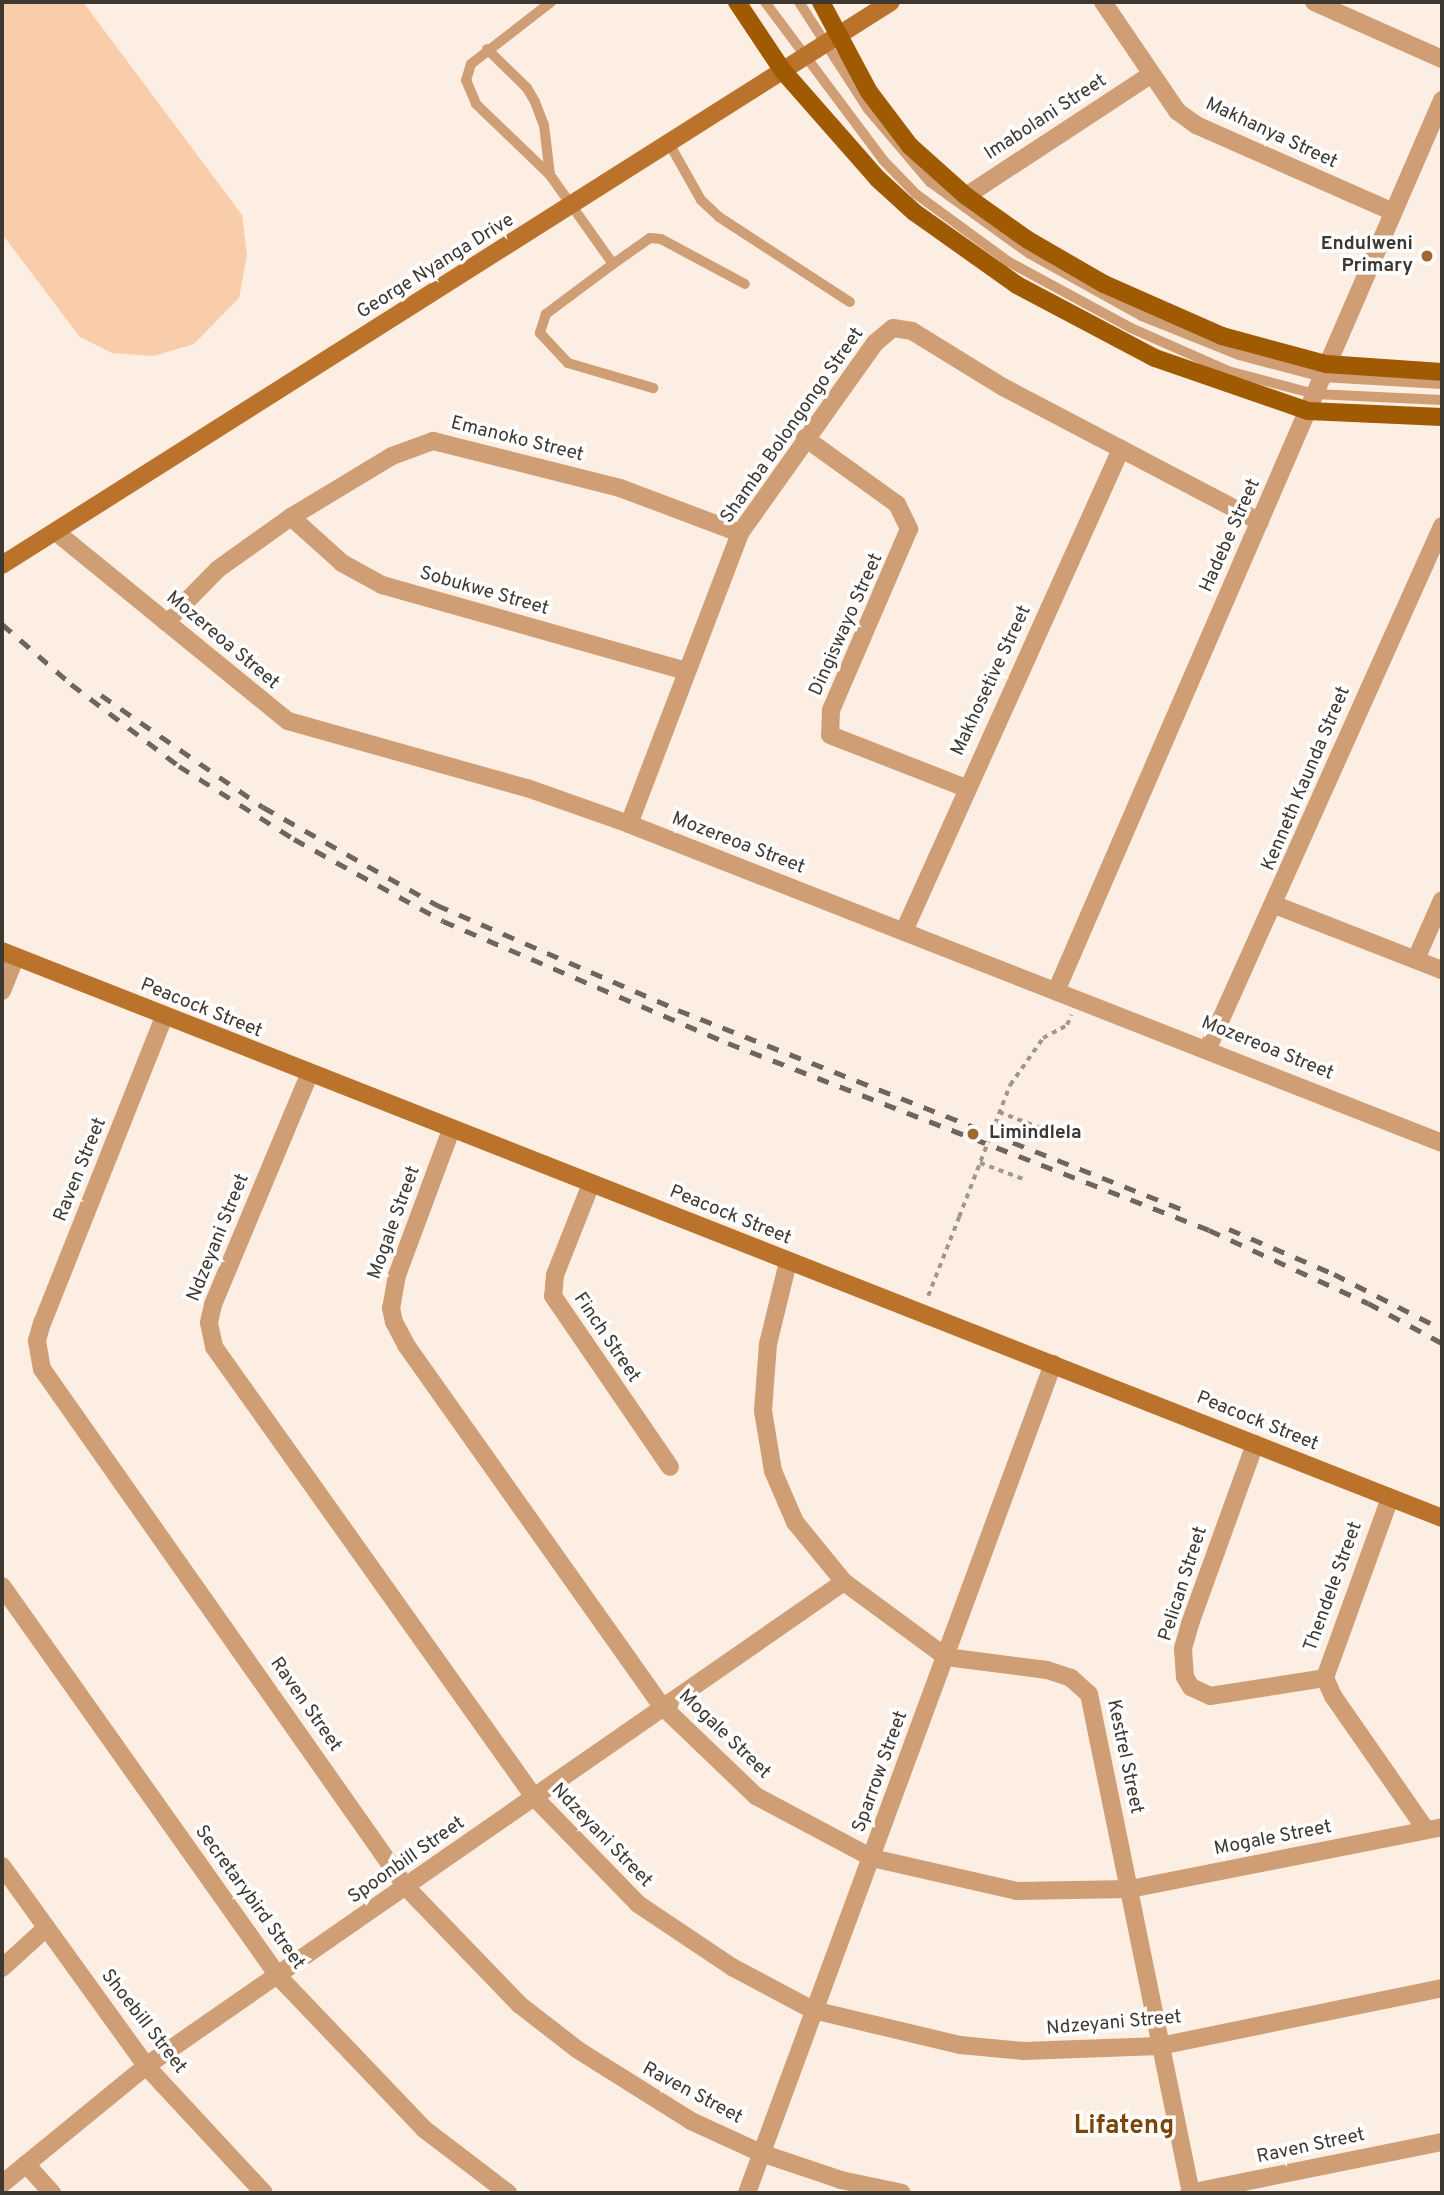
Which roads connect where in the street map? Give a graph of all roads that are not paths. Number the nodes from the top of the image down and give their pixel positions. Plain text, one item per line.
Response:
1 (551, 2) edge
2 (737, 2) edge
3 (765, 2) edge
4 (799, 2) edge
5 (821, 2) edge
6 (891, 2) edge
7 (1103, 2) edge
8 (1314, 2) edge
9 (839, 33) junction
10 (822, 44) junction
11 (487, 49) junction
12 (803, 58) junction
13 (1442, 60) edge
14 (783, 71) junction
15 (1150, 75) junction
16 (1442, 100) edge
17 (670, 145) junction
18 (550, 175) junction
19 (966, 196) junction
20 (572, 205) junction
21 (1392, 212) junction
22 (613, 264) junction
23 (745, 284) dead end
24 (850, 302) dead end
25 (1442, 372) edge
26 (1321, 378) junction
27 (1442, 384) edge
28 (653, 388) dead end
29 (1442, 400) edge
30 (1308, 411) junction
31 (1442, 417) edge
32 (805, 438) junction
33 (1121, 449) junction
34 (291, 517) junction
35 (1260, 522) junction
36 (1442, 526) edge
37 (56, 532) junction
38 (740, 533) junction
39 (2, 565) edge
40 (166, 622) junction
41 (685, 671) junction
42 (966, 788) junction
43 (629, 824) junction
44 (1442, 900) edge
45 (1275, 905) junction
46 (904, 931) junction
47 (9, 954) edge
48 (1416, 959) junction
49 (1442, 970) edge
50 (1057, 989) junction
51 (2, 991) edge
52 (164, 1017) junction
53 (1208, 1048) junction
54 (309, 1075) junction
55 (451, 1130) junction
56 (1442, 1143) edge
57 (591, 1184) junction
58 (788, 1262) junction
59 (1053, 1364) junction
60 (1255, 1444) junction
61 (670, 1467) dead end
62 (1390, 1498) junction
63 (1442, 1518) edge
64 (844, 1582) junction
65 (2, 1586) edge
66 (946, 1657) junction
67 (1325, 1678) junction
68 (662, 1706) junction
69 (534, 1797) junction
70 (1434, 1828) edge
71 (872, 1858) junction
72 (2, 1866) edge
73 (406, 1887) junction
74 (1130, 1889) junction
75 (46, 1928) junction
76 (2, 1968) edge
77 (277, 1975) junction
78 (1442, 1988) edge
79 (813, 2010) junction
80 (1160, 2046) junction
81 (146, 2066) junction
82 (1442, 2142) edge
83 (761, 2153) junction
84 (26, 2164) junction
85 (2, 2184) edge
86 (52, 2193) edge
87 (264, 2193) edge
88 (509, 2193) edge
89 (747, 2193) edge
90 (902, 2193) edge
91 (1190, 2193) edge

1 - 11 lane
2 - 14 main road
3 - 12 lane
4 - 10 lane
5 - 9 main road
6 - 9 street, George Nyanga Drive
7 - 15 street, Makhanya Street
8 - 13 street
9 - 10 street, George Nyanga Drive
9 - 19 main road
10 - 12 street, George Nyanga Drive
10 - 26 lane
11 - 18 lane
11 - 18 lane
12 - 14 street, George Nyanga Drive
12 - 26 lane
14 - 17 street, George Nyanga Drive
14 - 30 main road
15 - 19 street, Imabolani Street
15 - 21 street, Makhanya Street
16 - 21 street, Hadebe Street
17 - 20 street, George Nyanga Drive
17 - 24 lane
18 - 20 lane
19 - 26 main road
20 - 22 lane
20 - 37 street, George Nyanga Drive
21 - 26 street, Hadebe Street
22 - 23 lane
22 - 28 lane
25 - 26 main road
26 - 27 lane
26 - 29 lane
26 - 30 street, Hadebe Street
30 - 31 main road
30 - 35 street, Hadebe Street
32 - 33 street, Shamba Bolongongo Street
32 - 38 street, Shamba Bolongongo Street
32 - 42 street, Dingiswayo Street
33 - 35 street, Shamba Bolongongo Street
33 - 42 street, Makhosetive Street
34 - 38 street, Emanoko Street
34 - 40 street, Emanoko Street
34 - 41 street, Sobukwe Street
35 - 50 street, Hadebe Street
36 - 45 street, Kenneth Kaunda Street
37 - 39 street, George Nyanga Drive
37 - 40 street, Mozereoa Street
38 - 41 street, Shamba Bolongongo Street
40 - 43 street, Mozereoa Street
41 - 43 street, Shamba Bolongongo Street
42 - 46 street, Makhosetive Street
43 - 46 street, Mozereoa Street
44 - 48 street
45 - 48 street
45 - 53 street, Kenneth Kaunda Street
46 - 50 street, Mozereoa Street
47 - 51 street
47 - 52 street, Peacock Street
48 - 49 street
50 - 53 street, Mozereoa Street
52 - 54 street, Peacock Street
52 - 73 street, Raven Street
53 - 56 street, Mozereoa Street
54 - 55 street, Peacock Street
54 - 69 street, Ndzeyani Street
55 - 57 street, Peacock Street
55 - 68 street, Mogale Street
57 - 58 street, Peacock Street
57 - 61 street, Finch Street
58 - 59 street, Peacock Street
58 - 64 street, Kestrel Street
59 - 60 street, Peacock Street
59 - 66 street, Sparrow Street
60 - 62 street, Peacock Street
60 - 67 street, Pelican Street
62 - 63 street, Peacock Street
62 - 67 street, Thendele Street
64 - 66 street, Kestrel Street
64 - 68 street, Spoonbill Street
65 - 77 street, Secretarybird Street
66 - 71 street, Sparrow Street
66 - 74 street, Kestrel Street
67 - 70 street, Thendele Street
68 - 69 street, Spoonbill Street
68 - 71 street, Mogale Street
69 - 73 street, Spoonbill Street
69 - 79 street, Ndzeyani Street
70 - 74 street, Mogale Street
71 - 74 street, Mogale Street
71 - 79 street, Sparrow Street
72 - 75 street, Shoebill Street
73 - 77 street, Spoonbill Street
73 - 83 street, Raven Street
74 - 80 street, Kestrel Street
75 - 76 street
75 - 81 street, Shoebill Street
77 - 81 street, Spoonbill Street
77 - 88 street, Secretarybird Street
78 - 80 street, Ndzeyani Street
79 - 80 street, Ndzeyani Street
79 - 83 street, Sparrow Street
80 - 91 street, Kestrel Street
81 - 84 street, Spoonbill Street
81 - 87 street, Shoebill Street
82 - 91 street, Raven Street
83 - 89 street, Sparrow Street
83 - 90 street, Raven Street
84 - 85 street, Spoonbill Street
84 - 86 street

